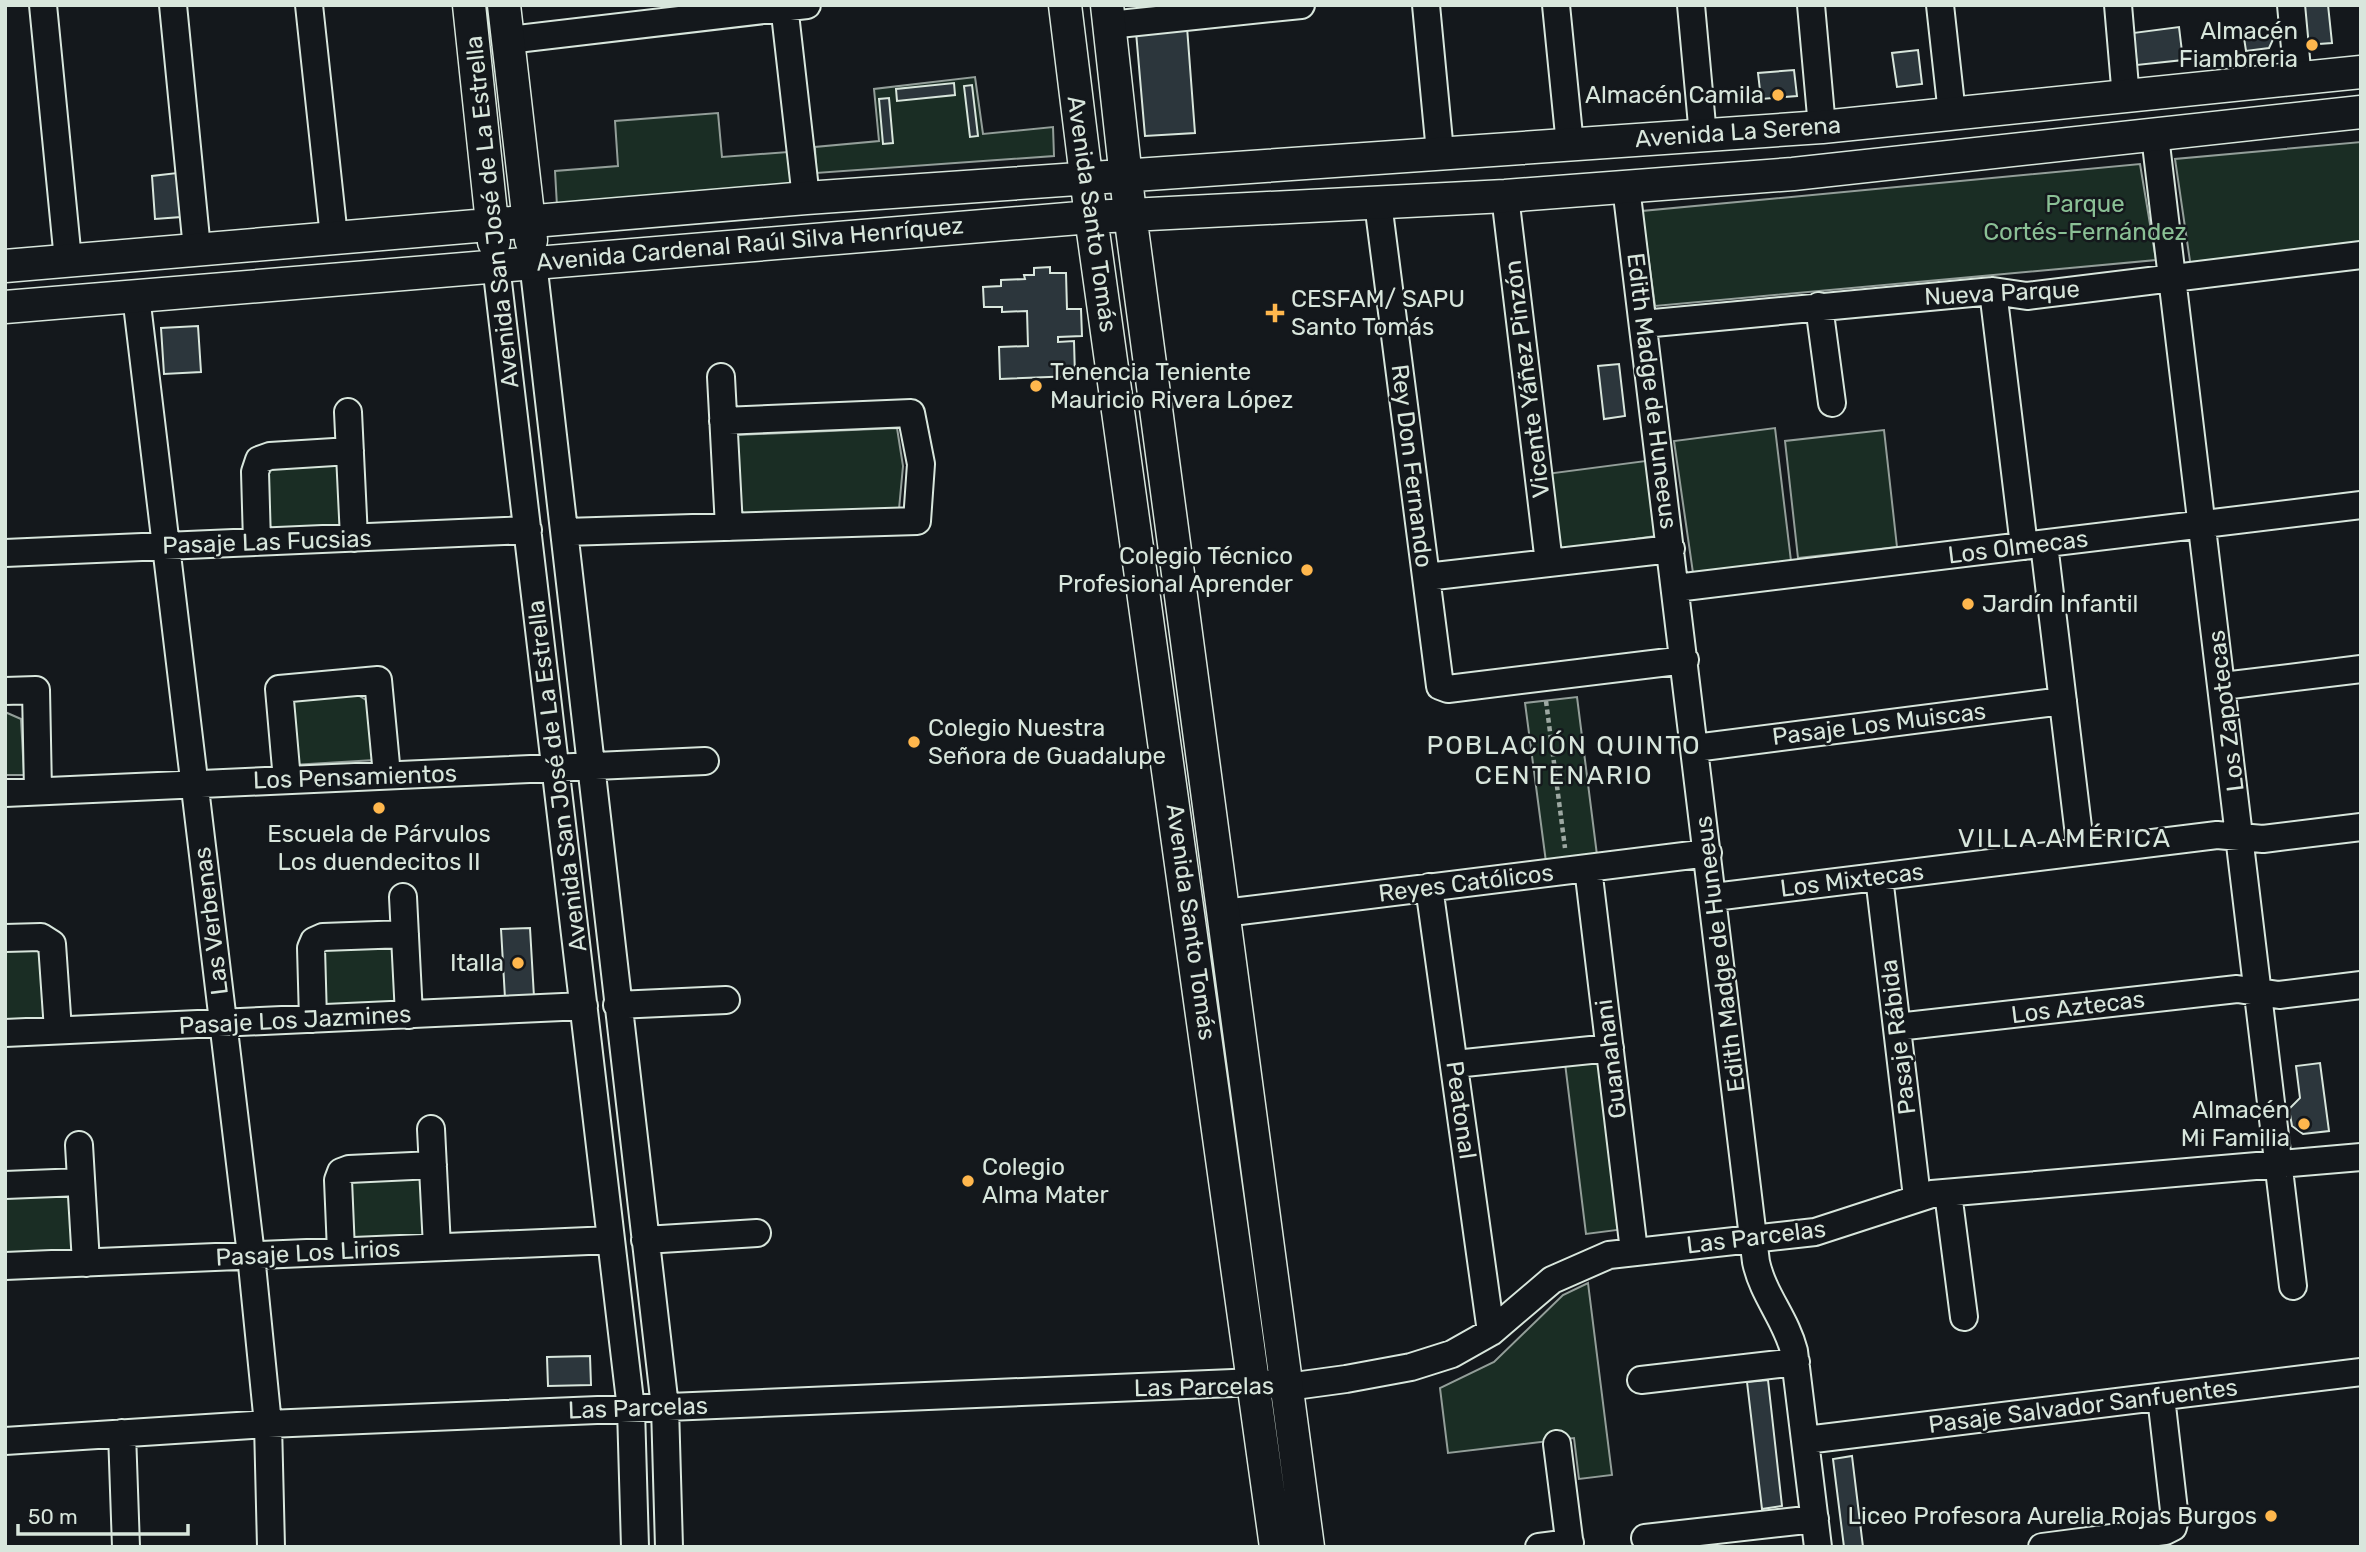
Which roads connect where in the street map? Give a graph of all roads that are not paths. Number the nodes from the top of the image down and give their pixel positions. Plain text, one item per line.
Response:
1 (43, 5) edge
2 (173, 5) edge
3 (309, 5) edge
4 (470, 5) edge
5 (504, 5) edge
6 (1065, 5) edge
7 (1426, 5) edge
8 (1556, 5) edge
9 (1691, 5) edge
10 (1811, 5) edge
11 (1940, 5) edge
12 (2118, 5) edge
13 (2291, 5) edge
14 (792, 6) edge
15 (1289, 6) edge
16 (1108, 15) edge
17 (508, 40) junction
18 (2361, 72) edge
19 (2298, 80) junction
20 (2126, 98) junction
21 (2361, 112) edge
22 (1952, 114) junction
23 (1822, 127) junction
24 (2155, 135) junction
25 (1703, 136) junction
26 (1570, 145) junction
27 (1440, 152) junction
28 (1108, 175) junction
29 (1626, 187) junction
30 (1505, 196) junction
31 (806, 198) junction
32 (1378, 203) junction
33 (1113, 215) junction
34 (530, 220) junction
35 (492, 223) junction
36 (334, 237) junction
37 (197, 249) junction
38 (2361, 255) edge
39 (68, 260) junction
40 (533, 262) junction
41 (496, 265) junction
42 (5, 266) edge
43 (2173, 280) junction
44 (1993, 291) junction
45 (136, 296) junction
46 (1819, 306) junction
47 (5, 307) edge
48 (1643, 324) junction
49 (721, 377) dead end
50 (1832, 403) dead end
51 (348, 412) dead end
52 (723, 421) junction
53 (350, 451) junction
54 (2361, 505) edge
55 (2203, 524) junction
56 (729, 527) junction
57 (528, 530) junction
58 (565, 532) junction
59 (354, 538) junction
60 (257, 542) junction
61 (2034, 545) junction
62 (166, 546) junction
63 (1671, 549) junction
64 (5, 553) edge
65 (1549, 563) junction
66 (1426, 577) junction
67 (1676, 588) junction
68 (1685, 660) junction
69 (2361, 669) edge
70 (2223, 686) junction
71 (5, 691) edge
72 (2063, 701) junction
73 (1695, 748) junction
74 (705, 761) dead end
75 (589, 768) junction
76 (556, 769) junction
77 (387, 775) junction
78 (287, 780) junction
79 (195, 784) junction
80 (38, 791) junction
81 (5, 793) edge
82 (2361, 827) edge
83 (2241, 837) junction
84 (2081, 852) junction
85 (1708, 853) junction
86 (1578, 869) junction
87 (1879, 877) junction
88 (1429, 887) junction
89 (403, 897) dead end
90 (1714, 897) junction
91 (1224, 913) junction
92 (405, 934) junction
93 (5, 938) edge
94 (2361, 985) edge
95 (2259, 992) junction
96 (726, 1000) dead end
97 (617, 1005) junction
98 (584, 1006) junction
99 (410, 1014) junction
100 (313, 1019) junction
101 (223, 1023) junction
102 (1897, 1027) junction
103 (58, 1030) junction
104 (5, 1033) edge
105 (1610, 1048) junction
106 (1455, 1064) junction
107 (431, 1129) dead end
108 (79, 1146) dead end
109 (2361, 1157) edge
110 (2280, 1164) junction
111 (433, 1165) junction
112 (81, 1182) junction
113 (5, 1185) edge
114 (1948, 1193) junction
115 (1917, 1197) junction
116 (757, 1233) dead end
117 (611, 1240) junction
118 (645, 1240) junction
119 (1753, 1240) junction
120 (437, 1247) junction
121 (341, 1251) junction
122 (1634, 1251) junction
123 (250, 1255) junction
124 (86, 1263) junction
125 (5, 1266) edge
126 (2293, 1286) dead end
127 (1964, 1317) dead end
128 (1491, 1332) junction
129 (1796, 1362) junction
130 (2361, 1372) edge
131 (1641, 1380) dead end
132 (1256, 1382) junction
133 (1287, 1387) junction
134 (2161, 1397) junction
135 (665, 1407) junction
136 (631, 1409) junction
137 (268, 1423) junction
138 (122, 1433) junction
139 (1805, 1440) junction
140 (5, 1441) edge
141 (1557, 1444) dead end
142 (1815, 1519) junction
143 (1645, 1538) dead end
144 (2166, 1539) edge
145 (1570, 1545) edge
146 (125, 1547) edge
147 (271, 1547) edge
148 (635, 1547) edge
149 (669, 1547) edge
150 (1276, 1547) edge
151 (1308, 1547) edge
152 (1539, 1547) edge
153 (1818, 1547) edge
154 (2042, 1547) edge

1 - 39 street
2 - 37 street
3 - 36 street
4 - 35 main road, Avenida San José de La Estrella
5 - 17 main road, Avenida San José de La Estrella
6 - 28 main road, Avenida Santo Tomás
7 - 27 street
8 - 26 street
9 - 25 street
10 - 23 street
11 - 22 street
12 - 20 street
13 - 19 street
14 - 17 street
14 - 31 street
15 - 16 street
16 - 28 main road, Avenida Santo Tomás
17 - 34 main road, Avenida San José de La Estrella
18 - 19 main road, Avenida La Serena
19 - 20 main road, Avenida La Serena
20 - 22 main road, Avenida La Serena
21 - 24 main road, Avenida La Serena
22 - 23 main road, Avenida La Serena
23 - 25 main road, Avenida La Serena
24 - 29 main road, Avenida La Serena
24 - 43 street, Los Zapotecas
25 - 26 main road, Avenida La Serena
26 - 27 main road, Avenida La Serena
27 - 28 main road, Avenida La Serena
28 - 31 main road, Avenida Cardenal Raúl Silva Henríquez
28 - 33 main road, Avenida Santo Tomás
29 - 30 main road, Avenida La Serena
29 - 48 street, Edith Madge de Huneeus
30 - 32 main road, Avenida La Serena
30 - 65 street, Vicente Yáñez Pinzón
31 - 34 main road, Avenida Cardenal Raúl Silva Henríquez
32 - 33 main road, Avenida La Serena
32 - 66 street, Rey Don Fernando
33 - 40 main road, Avenida Cardenal Raúl Silva Henríquez
33 - 91 main road, Avenida Santo Tomás
33 - 132 main road, Avenida Santo Tomás
34 - 35 main road, Avenida Cardenal Raúl Silva Henríquez
34 - 40 main road, Avenida San José de La Estrella
35 - 36 main road, Avenida Cardenal Raúl Silva Henríquez
35 - 41 main road, Avenida San José de La Estrella
36 - 37 main road, Avenida Cardenal Raúl Silva Henríquez
37 - 39 main road, Avenida Cardenal Raúl Silva Henríquez
38 - 43 street, Nueva Parque
39 - 42 main road, Avenida Cardenal Raúl Silva Henríquez
40 - 41 main road, Avenida Cardenal Raúl Silva Henríquez
40 - 58 street, Avenida San José de La Estrella
41 - 45 main road, Avenida Cardenal Raúl Silva Henríquez
41 - 57 street, Avenida San José de La Estrella
43 - 44 street, Nueva Parque
43 - 55 street, Los Zapotecas
44 - 46 street, Nueva Parque
44 - 61 street
45 - 47 main road, Avenida Cardenal Raúl Silva Henríquez
45 - 62 street, Las Verbenas
46 - 48 street, Nueva Parque
46 - 50 street
48 - 63 street, Edith Madge de Huneeus
49 - 52 street
51 - 53 street
52 - 56 street
52 - 56 street
53 - 59 street
53 - 60 street
54 - 55 street, Los Olmecas
55 - 61 street, Los Olmecas
55 - 70 street, Los Zapotecas
56 - 58 street
57 - 59 street, Pasaje Las Fucsias
57 - 76 street, Avenida San José de La Estrella
58 - 75 street, Avenida San José de La Estrella
59 - 60 street, Pasaje Las Fucsias
60 - 62 street, Pasaje Las Fucsias
61 - 67 street, Los Olmecas
61 - 72 street
62 - 64 street, Pasaje Las Fucsias
62 - 79 street, Las Verbenas
63 - 65 street
63 - 67 street, Edith Madge de Huneeus
65 - 66 street
66 - 68 street, Rey Don Fernando
67 - 68 street, Edith Madge de Huneeus
68 - 73 street, Edith Madge de Huneeus
69 - 70 street
70 - 83 street, Los Zapotecas
71 - 80 street
72 - 73 street, Pasaje Los Muiscas
72 - 84 street
73 - 85 street, Edith Madge de Huneeus
74 - 75 street, Los Pensamientos
75 - 76 street, Los Pensamientos
75 - 97 street, Avenida San José de La Estrella
76 - 77 street, Los Pensamientos
76 - 98 street, Avenida San José de La Estrella
77 - 78 street, Los Pensamientos
77 - 78 street
78 - 79 street, Los Pensamientos
79 - 80 street, Los Pensamientos
79 - 101 street, Las Verbenas
80 - 81 street, Los Pensamientos
82 - 83 street, Los Mixtecas
83 - 84 street, Los Mixtecas
83 - 95 street, Los Zapotecas
84 - 87 street, Los Mixtecas
85 - 86 street, Reyes Católicos
85 - 90 street, Edith Madge de Huneeus
86 - 88 street, Reyes Católicos
86 - 105 street, Guanahani
87 - 90 street, Los Mixtecas
87 - 102 street, Pasaje Rábida
88 - 91 street, Reyes Católicos
88 - 106 street, Peatonal
89 - 92 street
90 - 119 street, Edith Madge de Huneeus
91 - 133 main road, Avenida Santo Tomás
92 - 99 street
92 - 100 street
93 - 103 street
94 - 95 street, Los Aztecas
95 - 102 street, Los Aztecas
95 - 110 street, Los Zapotecas
96 - 97 street
97 - 118 street, Avenida San José de La Estrella
98 - 99 street, Pasaje Los Jazmines
98 - 117 street, Avenida San José de La Estrella
99 - 100 street, Pasaje Los Jazmines
100 - 101 street, Pasaje Los Jazmines
101 - 103 street, Pasaje Los Jazmines
101 - 123 street, Las Verbenas
102 - 115 street, Pasaje Rábida
103 - 104 street, Pasaje Los Jazmines
105 - 106 street
105 - 122 street, Guanahani
106 - 128 street, Peatonal
107 - 111 street
108 - 112 street
109 - 110 street, Las Parcelas
110 - 114 street, Las Parcelas
110 - 126 street, Los Zapotecas
111 - 120 street
111 - 121 street
112 - 113 street
112 - 124 street
114 - 115 street, Las Parcelas
114 - 127 street
115 - 119 street, Las Parcelas
116 - 118 street
117 - 120 street, Pasaje Los Lirios
117 - 136 street, Avenida San José de La Estrella
118 - 135 street, Avenida San José de La Estrella
119 - 122 street, Las Parcelas
119 - 129 street, Edith Madge de Huneeus
120 - 121 street, Pasaje Los Lirios
121 - 123 street, Pasaje Los Lirios
122 - 128 street, Las Parcelas
123 - 124 street, Pasaje Los Lirios
123 - 137 street, Las Verbenas
124 - 125 street, Pasaje Los Lirios
128 - 133 street, Las Parcelas
129 - 131 street
129 - 139 street, Edith Madge de Huneeus
130 - 134 street, Pasaje Salvador Sanfuentes
132 - 133 street, Las Parcelas
132 - 135 street, Las Parcelas
132 - 150 main road, Avenida Santo Tomás
133 - 151 main road, Avenida Santo Tomás
134 - 139 street, Pasaje Salvador Sanfuentes
134 - 144 street
135 - 136 street, Las Parcelas
135 - 149 street, Avenida San José de La Estrella
136 - 137 street, Las Parcelas
136 - 148 street, Avenida San José de La Estrella
137 - 138 street, Las Parcelas
137 - 147 street, Las Verbenas
138 - 140 street, Las Parcelas
138 - 146 street
139 - 142 street, Edith Madge de Huneeus
141 - 145 street
142 - 143 street
142 - 153 street, Edith Madge de Huneeus
144 - 154 street
145 - 152 street

